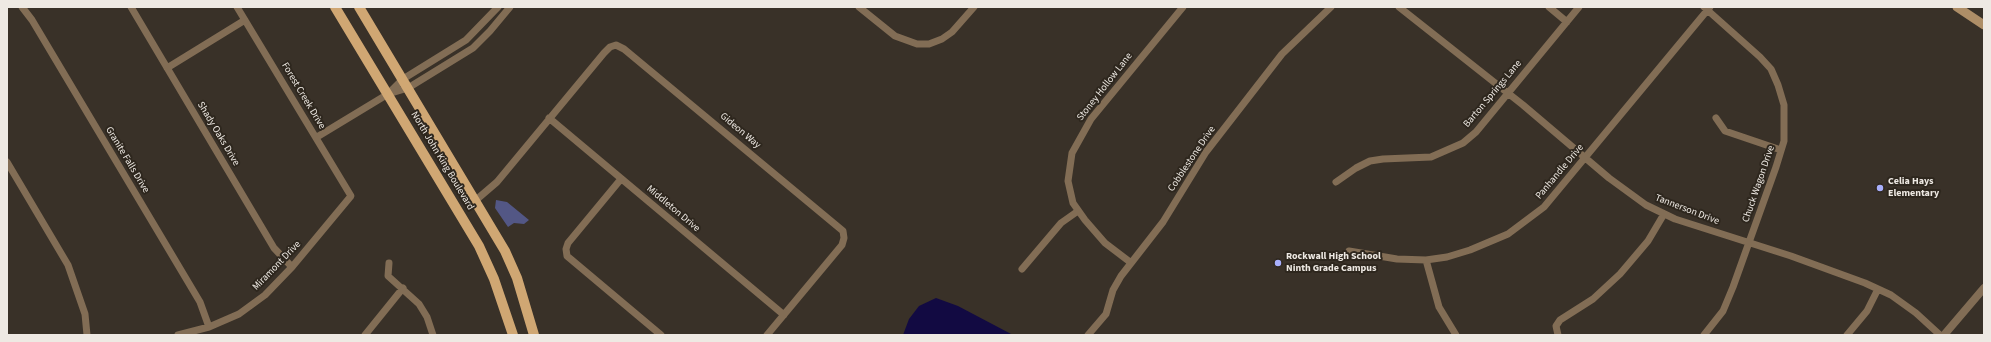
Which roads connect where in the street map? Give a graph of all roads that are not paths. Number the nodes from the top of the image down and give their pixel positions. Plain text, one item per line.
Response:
1 (22, 7) edge
2 (130, 7) edge
3 (237, 7) edge
4 (335, 7) edge
5 (359, 7) edge
6 (498, 7) edge
7 (510, 7) edge
8 (859, 7) edge
9 (974, 7) edge
10 (1183, 7) edge
11 (1331, 7) edge
12 (1399, 7) edge
13 (1549, 7) edge
14 (1579, 7) edge
15 (1957, 7) edge
16 (1707, 8) edge
17 (245, 20) junction
18 (1567, 22) junction
19 (1984, 25) edge
20 (167, 68) junction
21 (403, 79) junction
22 (408, 88) junction
23 (1507, 93) junction
24 (388, 94) junction
25 (549, 118) junction
26 (1716, 118) dead end
27 (317, 137) junction
28 (1781, 150) junction
29 (1585, 157) junction
30 (7, 162) edge
31 (621, 179) junction
32 (1336, 182) dead end
33 (351, 196) joint
34 (476, 200) junction
35 (1078, 211) junction
36 (1664, 214) junction
37 (1748, 243) junction
38 (1349, 251) dead end
39 (1426, 260) junction
40 (389, 262) dead end
41 (1130, 262) junction
42 (292, 267) junction
43 (1022, 268) dead end
44 (403, 288) junction
45 (1984, 288) edge
46 (1878, 289) junction
47 (784, 315) junction
48 (210, 327) junction
49 (1557, 334) edge
50 (86, 335) edge
51 (178, 335) edge
52 (365, 335) edge
53 (434, 335) edge
54 (513, 335) edge
55 (534, 335) edge
56 (661, 335) edge
57 (767, 335) edge
58 (1088, 335) edge
59 (1456, 335) edge
60 (1704, 335) edge
61 (1847, 335) edge
62 (1940, 335) edge
63 (1944, 335) edge

1 - 48 street, Granite Falls Drive
2 - 20 street, Shady Oaks Drive
3 - 17 street, Forest Creek Drive
4 - 24 main road, North John King Boulevard
5 - 21 main road, North John King Boulevard
6 - 21 street
7 - 22 street
8 - 9 street
10 - 35 street, Stoney Hollow Lane
11 - 41 street, Cobblestone Drive
12 - 23 street, Tannerson Drive
13 - 18 street
14 - 18 street, Barton Springs Lane
15 - 19 main road
16 - 28 street, Chuck Wagon Drive
16 - 29 street, Panhandle Drive
17 - 20 street
17 - 27 street, Forest Creek Drive
18 - 23 street, Barton Springs Lane
20 - 42 street, Shady Oaks Drive
21 - 22 main road, North John King Boulevard
21 - 24 street
22 - 24 street
22 - 34 main road, North John King Boulevard
23 - 29 street, Tannerson Drive
23 - 32 street, Barton Springs Lane
24 - 27 street
24 - 54 main road, North John King Boulevard
25 - 31 street, Middleton Drive
25 - 34 street
25 - 47 street, Gideon Way
26 - 28 street
27 - 33 street, Forest Creek Drive
28 - 37 street, Chuck Wagon Drive
29 - 36 street, Tannerson Drive
29 - 39 street, Panhandle Drive
30 - 50 street
31 - 47 street, Middleton Drive
31 - 56 street
33 - 42 street, Miramont Drive
34 - 55 main road, North John King Boulevard
35 - 41 street, Stoney Hollow Lane
35 - 43 street
36 - 37 street, Tannerson Drive
36 - 49 street
37 - 46 street, Tannerson Drive
37 - 60 street, Chuck Wagon Drive
38 - 39 street, Panhandle Drive
39 - 59 street
40 - 44 street
41 - 58 street, Cobblestone Drive
42 - 48 street, Miramont Drive
44 - 52 street
44 - 53 street
45 - 63 street
46 - 61 street
46 - 62 street, Tannerson Drive
47 - 57 street
48 - 51 street, Miramont Drive

